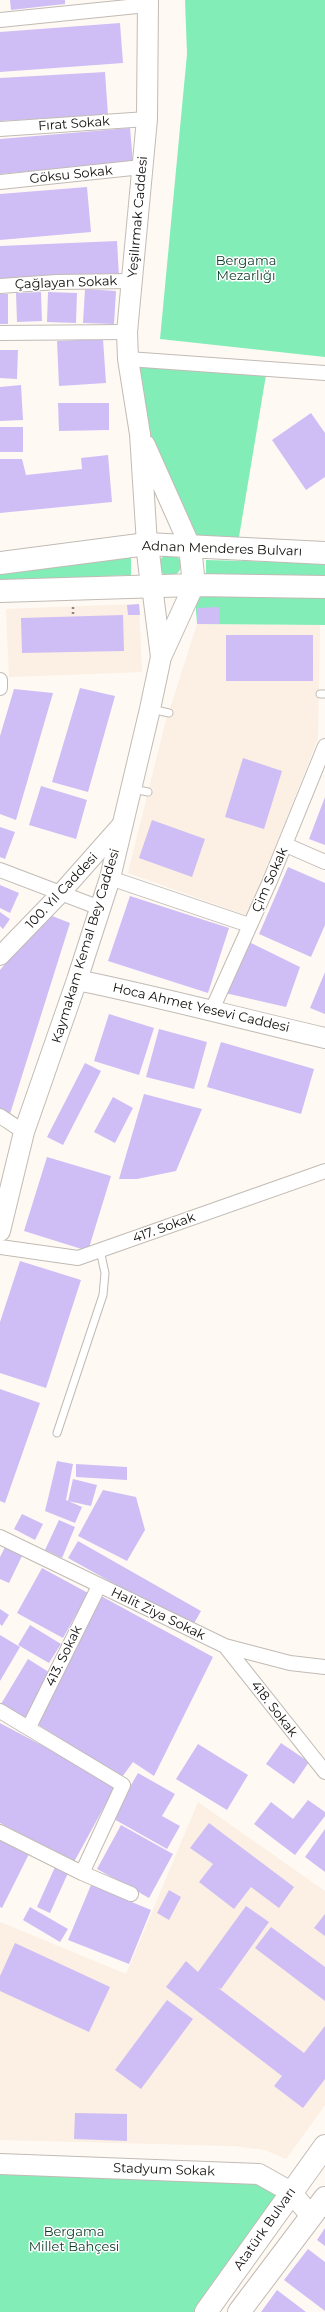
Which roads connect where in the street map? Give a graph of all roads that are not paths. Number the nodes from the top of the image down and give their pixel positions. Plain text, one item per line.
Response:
1 (148, 2) edge
2 (0, 20) edge
3 (147, 119) junction
4 (0, 129) edge
5 (142, 167) junction
6 (0, 182) edge
7 (133, 281) junction
8 (0, 286) edge
9 (128, 332) junction
10 (0, 333) edge
11 (128, 359) junction
12 (325, 373) edge
13 (140, 434) junction
14 (147, 544) junction
15 (190, 546) junction
16 (325, 553) edge
17 (0, 563) edge
18 (194, 585) junction
19 (152, 586) junction
20 (325, 587) edge
21 (0, 591) edge
22 (161, 657) junction
23 (0, 680) edge
24 (0, 688) edge
25 (325, 746) edge
26 (122, 824) junction
27 (286, 844) junction
28 (325, 862) edge
29 (0, 870) edge
30 (110, 878) junction
31 (60, 894) junction
32 (100, 908) junction
33 (249, 925) junction
34 (0, 956) edge
35 (78, 980) junction
36 (211, 1012) junction
37 (325, 1038) edge
38 (0, 1116) edge
39 (24, 1132) junction
40 (325, 1171) edge
41 (0, 1231) edge
42 (0, 1247) edge
43 (100, 1250) junction
44 (57, 1433) dead end
45 (0, 1537) edge
46 (99, 1586) junction
47 (225, 1646) junction
48 (325, 1667) edge
49 (0, 1710) edge
50 (29, 1727) junction
51 (323, 1765) edge
52 (0, 1832) edge
53 (82, 1873) junction
54 (131, 1894) dead end
55 (325, 2146) edge
56 (0, 2164) edge
57 (291, 2192) junction
58 (325, 2198) edge
59 (311, 2216) junction
60 (206, 2312) edge
61 (240, 2312) edge

1 - 2 street
1 - 3 main road, Yeşilırmak Caddesi
3 - 4 street, Fırat Sokak
3 - 5 main road, Yeşilırmak Caddesi
5 - 6 street, Göksu Sokak
5 - 7 main road, Yeşilırmak Caddesi
7 - 8 street, Çağlayan Sokak
7 - 9 main road, Yeşilırmak Caddesi
9 - 10 street
9 - 11 main road, Yeşilırmak Caddesi
11 - 12 street
11 - 13 main road, Yeşilırmak Caddesi
13 - 14 main road, Yeşilırmak Caddesi
13 - 15 main road, Yeşilırmak Caddesi
14 - 15 main road, Adnan Menderes Bulvarı
14 - 17 main road, Adnan Menderes Bulvarı
14 - 19 main road, Kaymakam Kemal Bey Caddesi
15 - 16 main road, Adnan Menderes Bulvarı
15 - 18 main road
18 - 19 main road
18 - 20 main road
18 - 22 main road, Kaymakam Kemal Bey Caddesi
19 - 21 main road
19 - 22 main road, Kaymakam Kemal Bey Caddesi
22 - 26 main road, Kaymakam Kemal Bey Caddesi
23 - 24 street
25 - 27 street, Çim Sokak
26 - 30 main road, Kaymakam Kemal Bey Caddesi
26 - 31 street, 100. Yıl Caddesi
27 - 28 street
27 - 33 street, Çim Sokak
29 - 31 street
30 - 32 main road, Kaymakam Kemal Bey Caddesi
30 - 33 street
31 - 32 street
31 - 34 street, 100. Yıl Caddesi
32 - 35 main road, Kaymakam Kemal Bey Caddesi
33 - 36 street, Çim Sokak
35 - 36 main road, Hoca Ahmet Yesevi Caddesi
35 - 39 main road, Kaymakam Kemal Bey Caddesi
36 - 37 main road, Hoca Ahmet Yesevi Caddesi
38 - 39 street
39 - 41 main road, Kaymakam Kemal Bey Caddesi
40 - 43 street, 417. Sokak
42 - 43 street, 417. Sokak
43 - 44 lane
45 - 46 street, Halit Ziya Sokak
46 - 47 street, Halit Ziya Sokak
46 - 50 street, 413. Sokak
47 - 48 street, Halit Ziya Sokak
47 - 51 street, 418. Sokak
49 - 50 street
50 - 53 street
52 - 53 street
53 - 54 street
55 - 57 main road, Atatürk Bulvarı
56 - 57 main road, Stadyum Sokak
57 - 59 main road, Stadyum Sokak
57 - 60 main road, Atatürk Bulvarı
58 - 59 main road
59 - 61 main road

